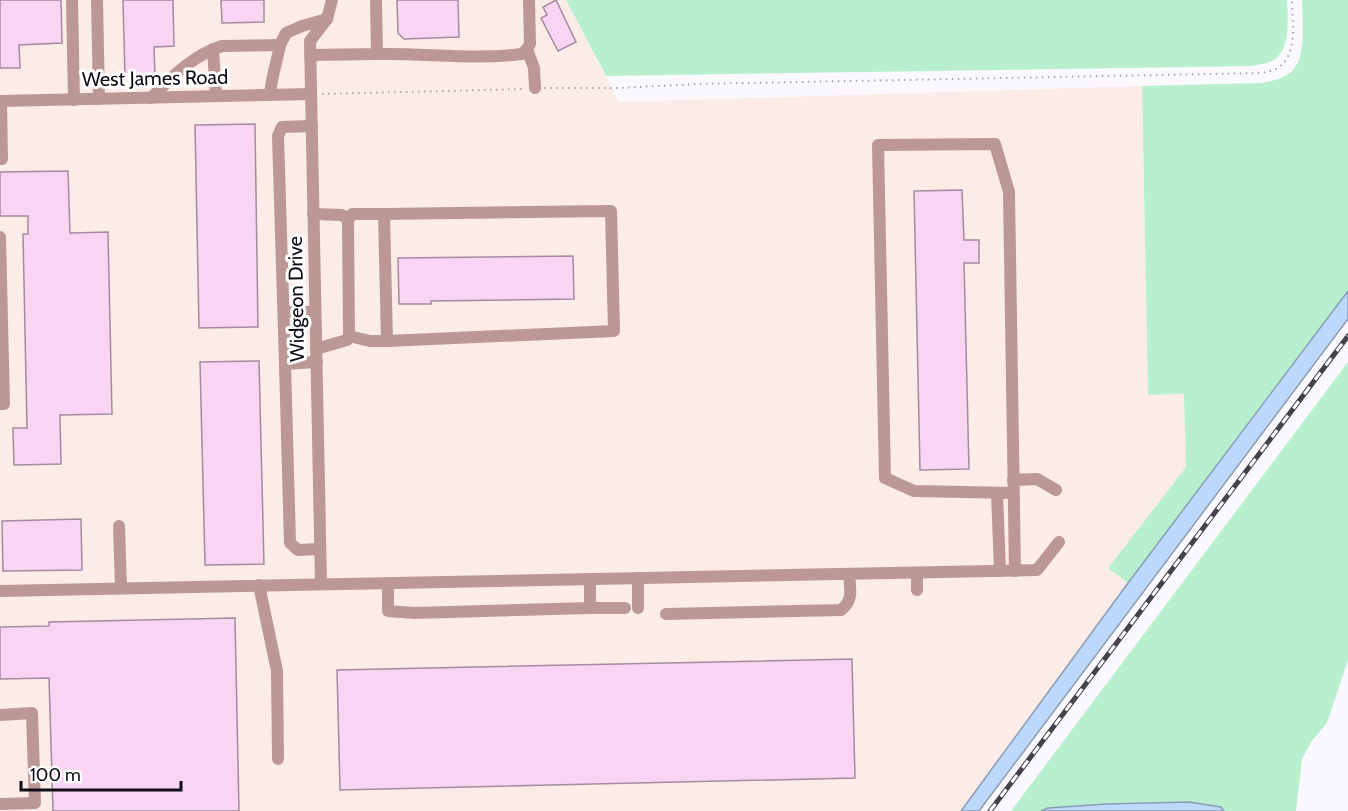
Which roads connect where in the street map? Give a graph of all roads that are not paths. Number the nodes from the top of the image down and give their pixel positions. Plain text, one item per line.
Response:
1 (72, 0) edge
2 (97, 0) edge
3 (332, 0) edge
4 (376, 0) edge
5 (530, 0) edge
6 (327, 19) junction
7 (280, 45) junction
8 (213, 49) junction
9 (527, 49) junction
10 (377, 54) junction
11 (310, 55) junction
12 (535, 88) road end
13 (311, 94) junction
14 (270, 95) junction
15 (216, 96) junction
16 (151, 98) junction
17 (99, 99) junction
18 (74, 100) junction
19 (0, 101) edge
20 (312, 126) junction
21 (2, 159) dead end
22 (314, 214) junction
23 (384, 214) junction
24 (348, 220) junction
25 (0, 237) edge
26 (284, 312) junction
27 (315, 312) junction
28 (349, 336) junction
29 (387, 340) junction
30 (316, 349) junction
31 (316, 362) junction
32 (285, 364) junction
33 (0, 405) edge
34 (1013, 480) junction
35 (1056, 490) dead end
36 (998, 493) junction
37 (1013, 494) junction
38 (119, 526) dead end
39 (1059, 542) dead end
40 (320, 549) junction
41 (1000, 571) junction
42 (1015, 571) junction
43 (917, 573) junction
44 (849, 574) junction
45 (638, 578) junction
46 (590, 579) junction
47 (388, 583) junction
48 (321, 584) junction
49 (259, 585) junction
50 (120, 588) junction
51 (917, 590) dead end
52 (0, 591) edge
53 (590, 608) junction
54 (625, 608) dead end
55 (638, 608) dead end
56 (666, 615) dead end
57 (0, 715) edge
58 (278, 759) dead end
59 (0, 804) edge

1 - 18 street
2 - 17 street
3 - 6 street
4 - 10 street
5 - 9 street
6 - 7 street
6 - 11 street, Widgeon Drive
7 - 8 street
7 - 14 street
8 - 15 street
8 - 16 street
9 - 10 street
9 - 12 street
10 - 11 street
11 - 13 street, Widgeon Drive
13 - 14 street, West James Road
13 - 20 street, Widgeon Drive
14 - 15 street, West James Road
15 - 16 street, West James Road
16 - 17 street, West James Road
17 - 18 street, West James Road
18 - 19 street, West James Road
19 - 21 street
20 - 22 street, Widgeon Drive
20 - 26 street
22 - 24 street
22 - 27 street, Widgeon Drive
23 - 24 street
23 - 29 street
23 - 29 street
24 - 28 street
25 - 33 street
26 - 27 street
26 - 32 street
27 - 30 street, Widgeon Drive
28 - 29 street
28 - 30 street
30 - 31 street, Widgeon Drive
31 - 32 street
31 - 40 street, Widgeon Drive
32 - 40 street
34 - 35 street
34 - 36 street
34 - 37 street
36 - 37 street
36 - 41 street
37 - 42 street
38 - 50 street
39 - 42 street
40 - 48 street, Widgeon Drive
41 - 42 street
41 - 43 street
43 - 44 street
43 - 51 street
44 - 45 street
44 - 56 street
45 - 46 street
45 - 55 street
46 - 47 street
46 - 53 street
47 - 48 street
47 - 53 street
48 - 49 street
49 - 50 street
49 - 58 street
50 - 52 street
53 - 54 street
57 - 59 street

